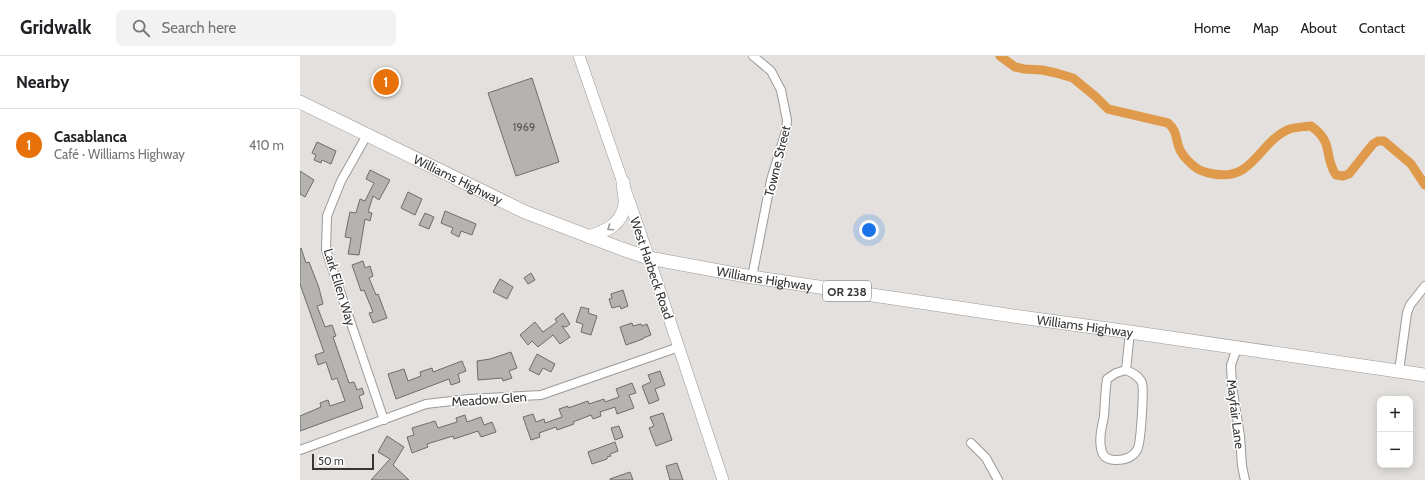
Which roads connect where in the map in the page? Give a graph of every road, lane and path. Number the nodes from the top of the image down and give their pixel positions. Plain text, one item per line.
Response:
1 (579, 56) edge
2 (753, 56) edge
3 (300, 102) edge
4 (367, 136) junction
5 (623, 182) junction
6 (589, 237) junction
7 (649, 258) junction
8 (752, 277) junction
9 (1425, 286) edge
10 (1130, 332) junction
11 (679, 347) junction
12 (1237, 348) junction
13 (1126, 370) junction
14 (1399, 371) junction
15 (1425, 375) edge
16 (384, 420) junction
17 (971, 443) dead end
18 (300, 450) edge
19 (724, 480) edge
20 (998, 480) edge
21 (1245, 480) edge

1 - 5 street, West Harbeck Road
2 - 8 street, Towne Street
3 - 4 main road, Williams Highway / OR 238
4 - 6 main road, Williams Highway / OR 238
4 - 16 street, Lark Ellen Way
5 -> 6 main road
5 - 7 street, West Harbeck Road
6 - 7 main road, Williams Highway / OR 238
7 - 8 main road, Williams Highway / OR 238
7 - 11 street, West Harbeck Road
8 - 10 main road, Williams Highway / OR 238
9 - 14 street
10 - 12 main road, Williams Highway / OR 238
10 - 13 street
11 - 16 street, Meadow Glen
11 - 19 street, West Harbeck Road
12 - 14 main road, Williams Highway / OR 238
12 - 21 street, Mayfair Lane
13 - 13 street
14 - 15 main road, Williams Highway / OR 238
16 - 18 street, Meadow Glen
17 - 20 street

